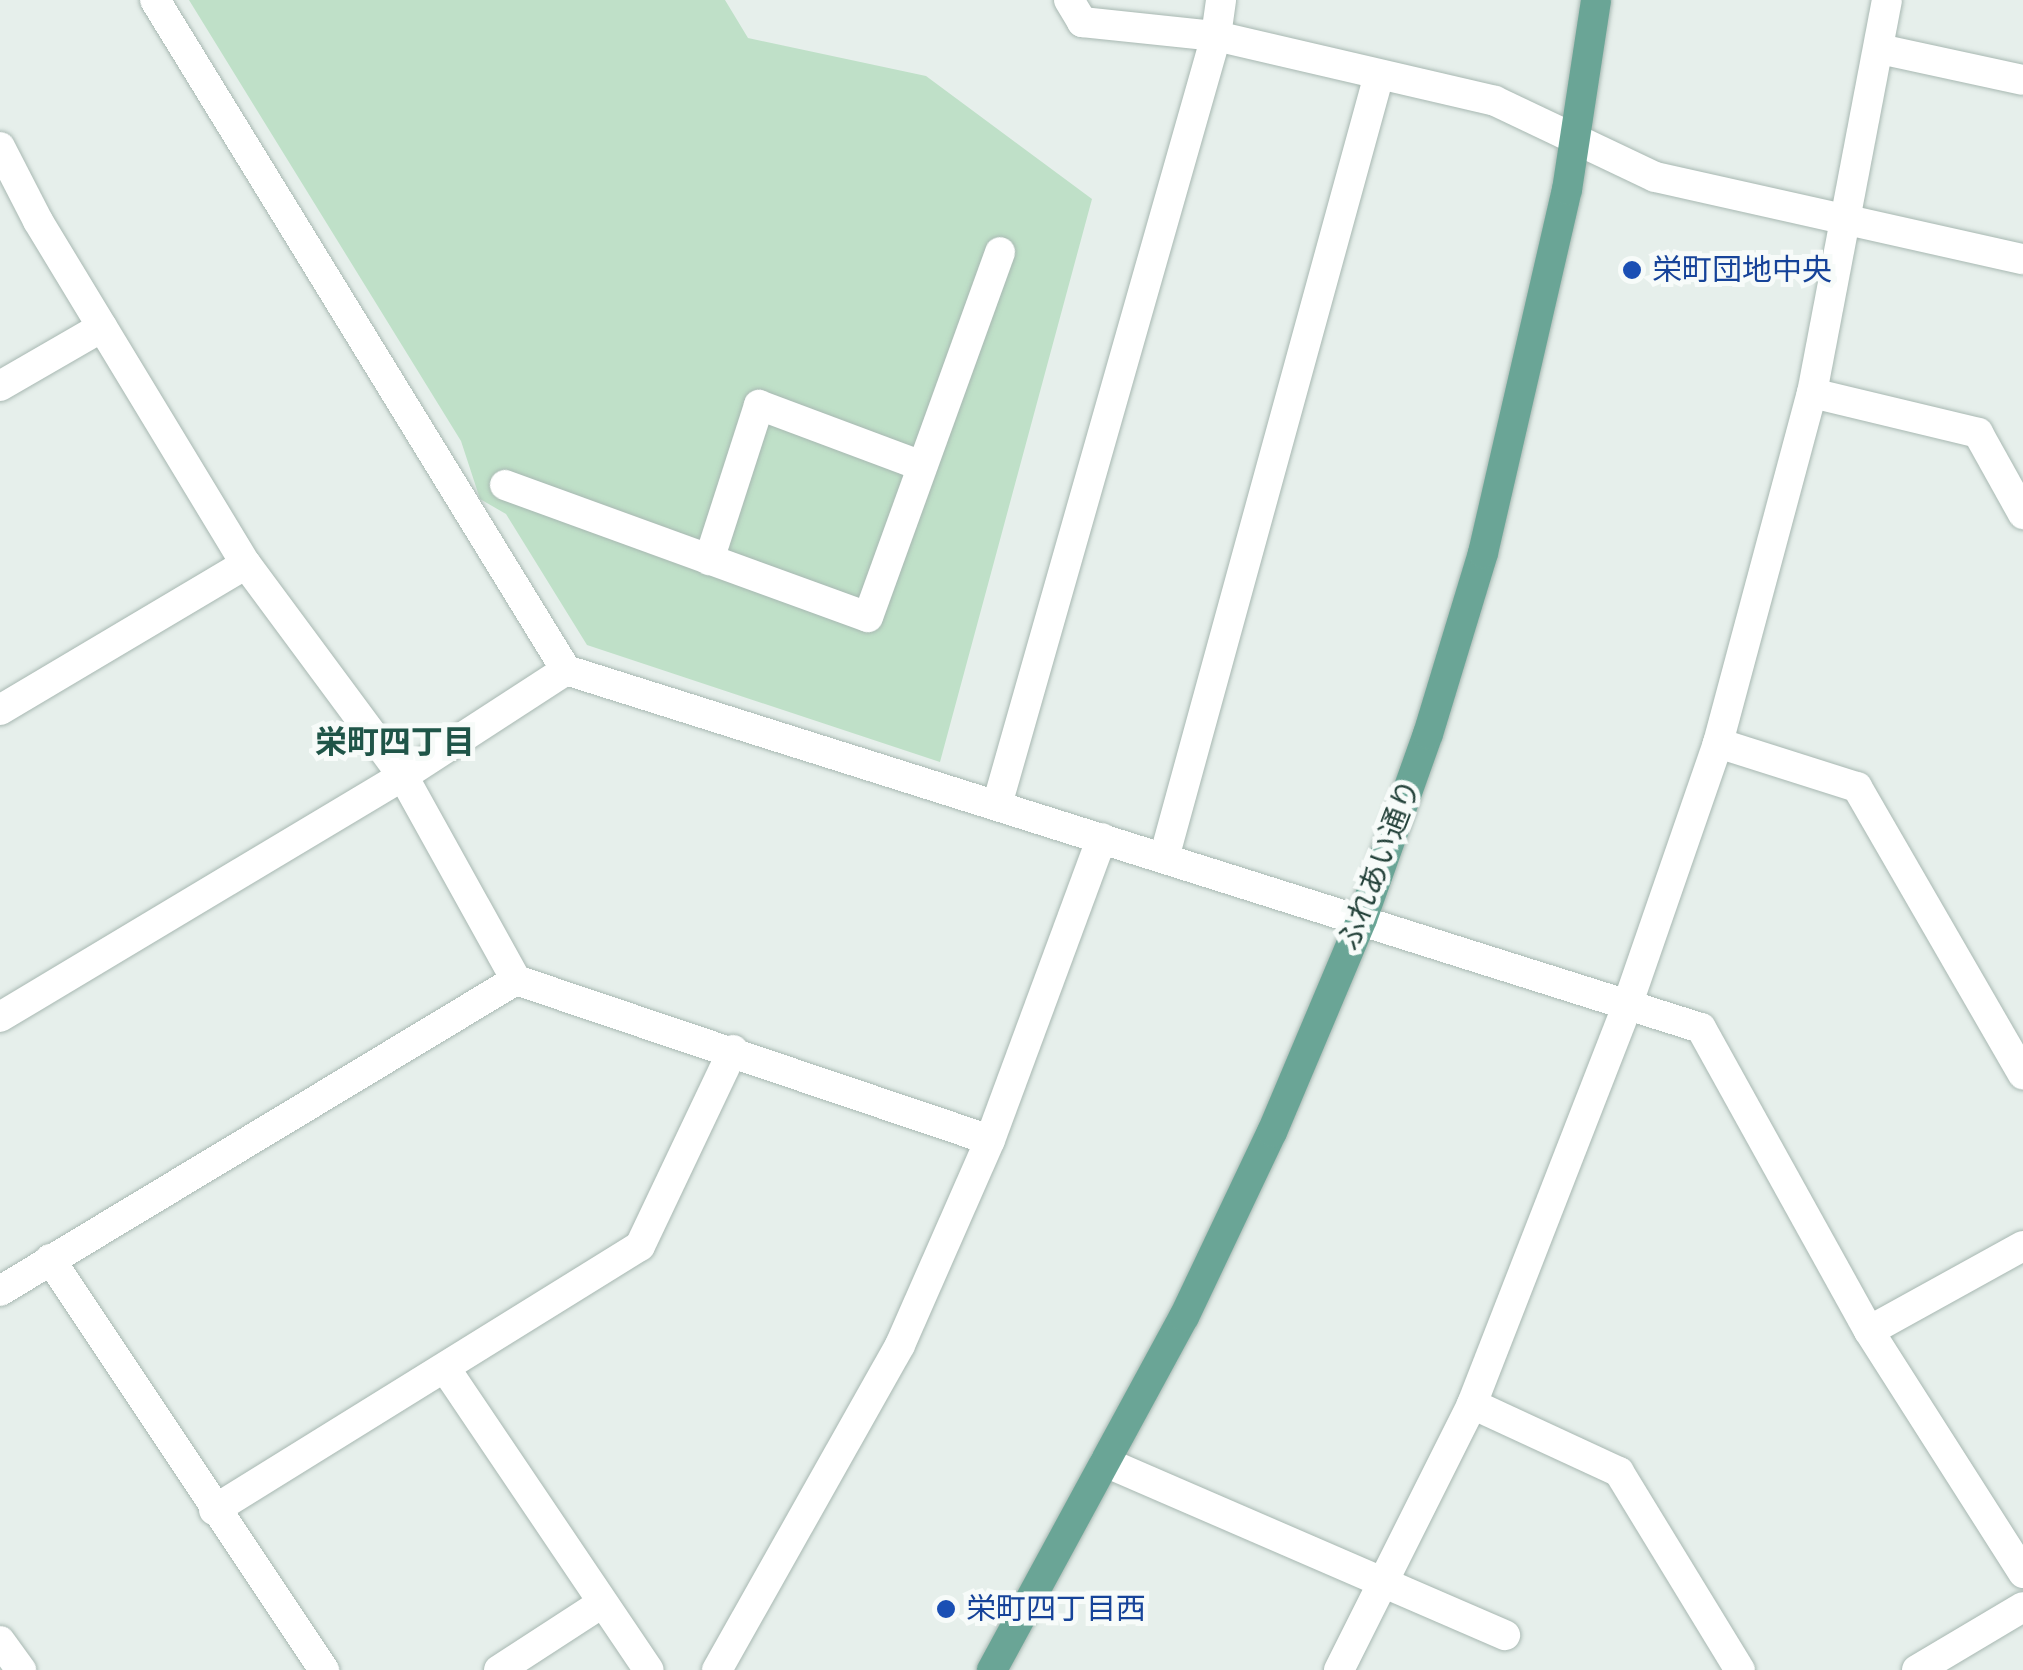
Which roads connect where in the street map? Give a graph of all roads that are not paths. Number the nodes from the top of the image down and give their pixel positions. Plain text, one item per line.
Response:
1 (155, 0) edge
2 (1069, 0) edge
3 (1220, 0) edge
4 (1596, 0) edge
5 (1886, 0) edge
6 (1216, 36) junction
7 (1880, 49) junction
8 (1379, 75) junction
9 (2023, 80) edge
10 (1576, 136) junction
11 (0, 147) edge
12 (1847, 220) junction
13 (1000, 252) dead end
14 (2023, 259) edge
15 (102, 326) junction
16 (0, 386) edge
17 (1812, 394) junction
18 (922, 466) junction
19 (506, 486) dead end
20 (2023, 514) edge
21 (710, 560) junction
22 (246, 564) junction
23 (566, 670) junction
24 (0, 710) edge
25 (1718, 743) junction
26 (404, 776) junction
27 (997, 805) junction
28 (1102, 838) junction
29 (1164, 858) junction
30 (1362, 918) junction
31 (516, 980) junction
32 (1628, 1003) junction
33 (0, 1017) edge
34 (733, 1050) junction
35 (2023, 1074) edge
36 (990, 1140) junction
37 (2023, 1246) edge
38 (50, 1259) junction
39 (0, 1291) edge
40 (1869, 1331) junction
41 (445, 1368) junction
42 (1472, 1404) junction
43 (1105, 1462) junction
44 (214, 1510) junction
45 (2023, 1573) edge
46 (1382, 1583) junction
47 (602, 1603) junction
48 (2023, 1607) edge
49 (1504, 1635) dead end
50 (0, 1641) edge
51 (21, 1670) edge
52 (324, 1670) edge
53 (499, 1670) edge
54 (649, 1670) edge
55 (717, 1670) edge
56 (992, 1670) edge
57 (1339, 1670) edge
58 (1740, 1670) edge
59 (1917, 1670) edge

1 - 23 street
2 - 6 street
3 - 6 street
4 - 10 main road, ふれあい通り
5 - 7 street
6 - 8 street
6 - 27 street
7 - 9 street
7 - 12 street
8 - 10 street
8 - 29 street
10 - 12 street
10 - 30 main road, ふれあい通り
11 - 15 street
12 - 14 street
12 - 17 street
13 - 18 street
15 - 16 street
15 - 22 street
17 - 20 street
17 - 25 street
18 - 21 street
18 - 21 street
19 - 21 street
22 - 24 street
22 - 26 street
23 - 26 street
23 - 27 street
25 - 32 street
25 - 35 street
26 - 31 street
26 - 33 street
27 - 28 street
28 - 29 street
28 - 36 street
29 - 30 street
30 - 32 street
30 - 43 main road, ふれあい通り
31 - 34 street
31 - 38 street
32 - 40 street
32 - 42 street
34 - 36 street
34 - 41 street
36 - 55 street
37 - 40 street
38 - 39 street
38 - 44 street
40 - 45 street
41 - 44 street
41 - 47 street
42 - 46 street
42 - 58 street
43 - 46 street
43 - 56 main road, ふれあい通り
44 - 52 street
46 - 49 street
46 - 57 street
47 - 53 street
47 - 54 street
48 - 59 street
50 - 51 street

